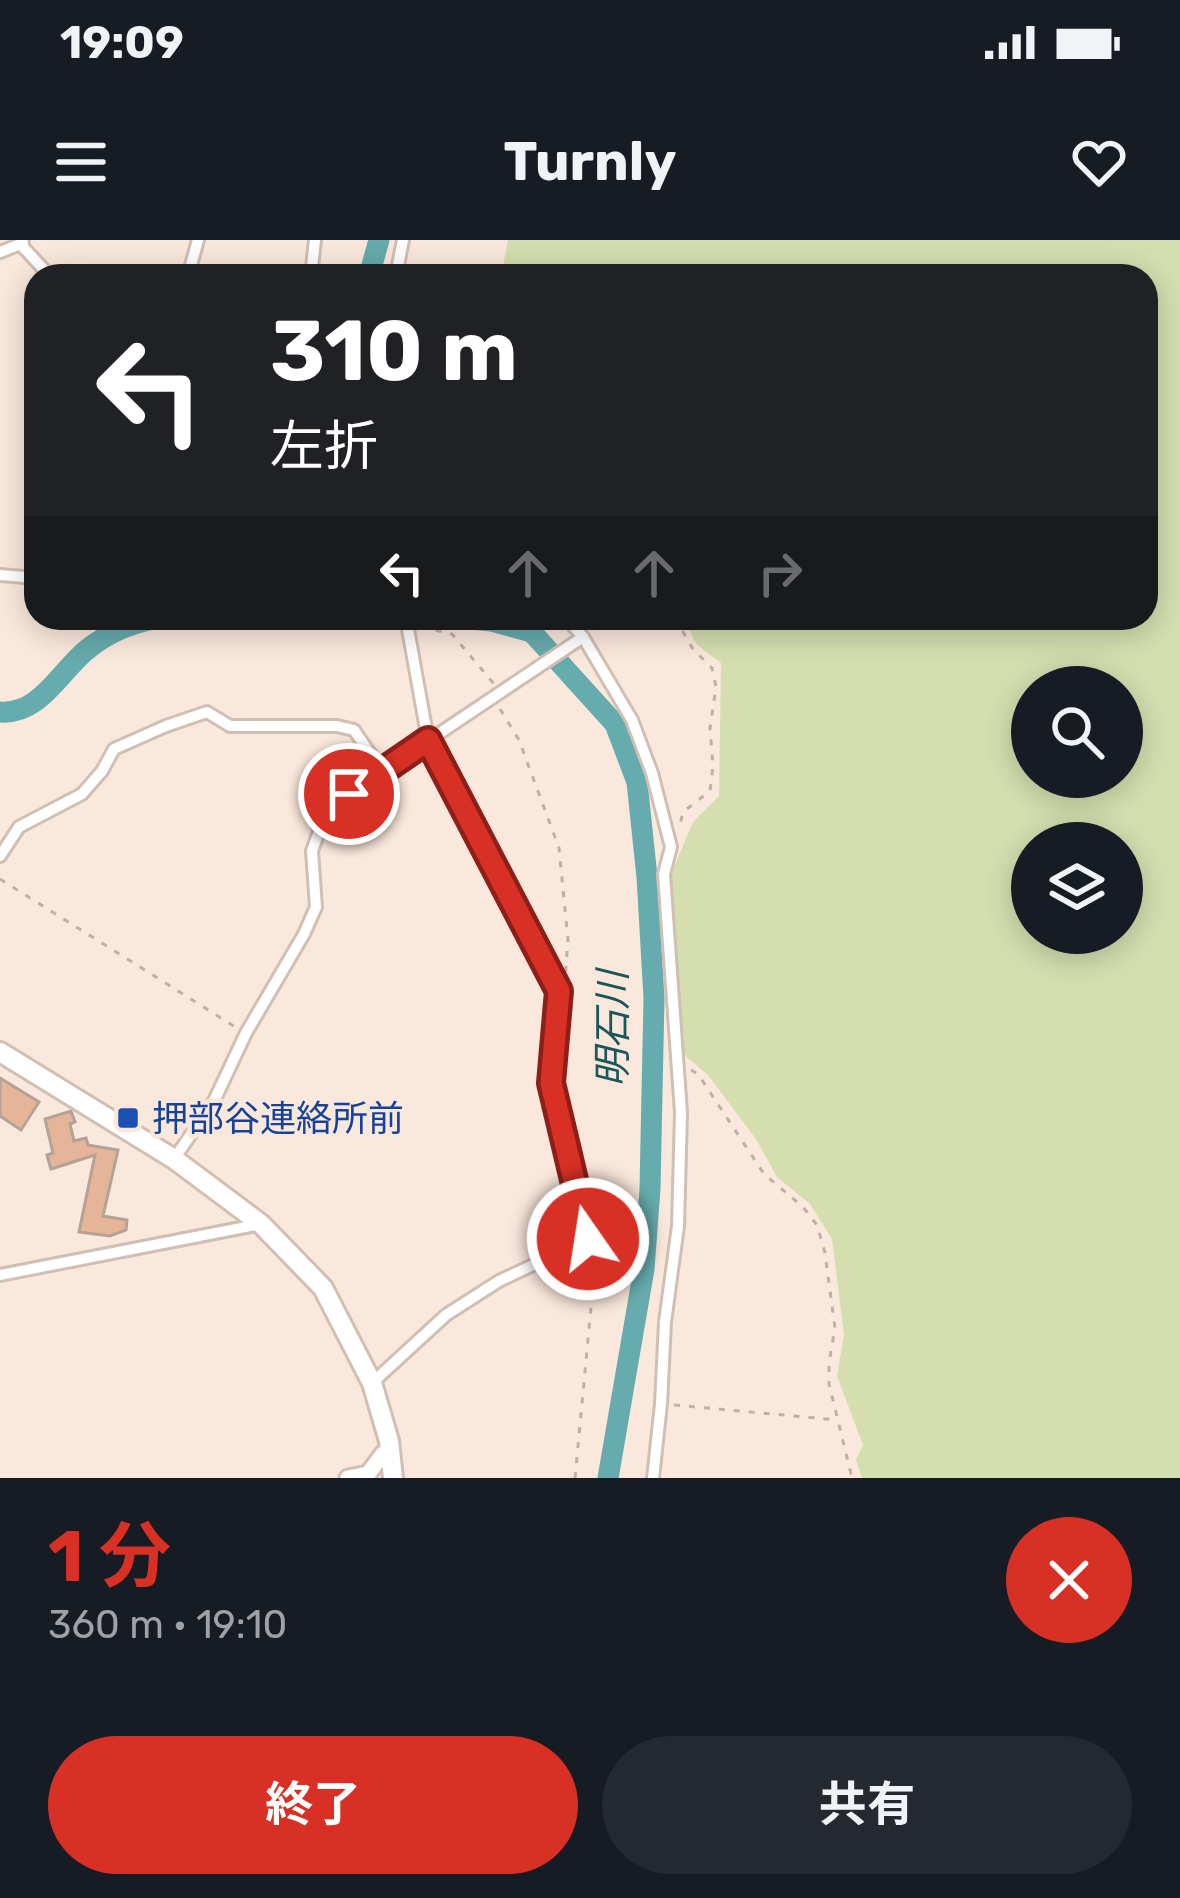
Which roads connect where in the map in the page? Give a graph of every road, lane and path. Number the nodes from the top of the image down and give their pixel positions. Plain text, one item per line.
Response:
1 (23, 242) edge
2 (0, 252) edge
3 (408, 630) edge
4 (577, 630) edge
5 (593, 630) edge
6 (682, 630) edge
7 (583, 637) junction
8 (428, 740) junction
9 (382, 771) junction
10 (671, 847) junction
11 (0, 856) edge
12 (0, 879) edge
13 (246, 1033) junction
14 (0, 1052) edge
15 (677, 1065) junction
16 (174, 1159) junction
17 (261, 1224) junction
18 (0, 1275) edge
19 (372, 1383) junction
20 (662, 1404) junction
21 (840, 1420) junction
22 (386, 1448) junction
23 (367, 1476) edge
24 (348, 1478) edge
25 (393, 1478) edge
26 (652, 1478) edge
27 (852, 1478) edge

1 - 2 street
3 - 8 street
4 - 7 street
5 - 7 path
6 - 10 path
7 - 8 street
7 - 10 street
8 - 9 street
8 - 19 street
9 - 11 street
9 - 13 street
10 - 15 street
12 - 13 path
13 - 16 street
14 - 16 main road
15 - 20 street
15 - 21 path
16 - 17 main road
17 - 18 street
17 - 19 main road
19 - 22 main road
20 - 21 path
20 - 26 street
21 - 27 path
22 - 23 main road
22 - 25 main road
23 - 24 main road

